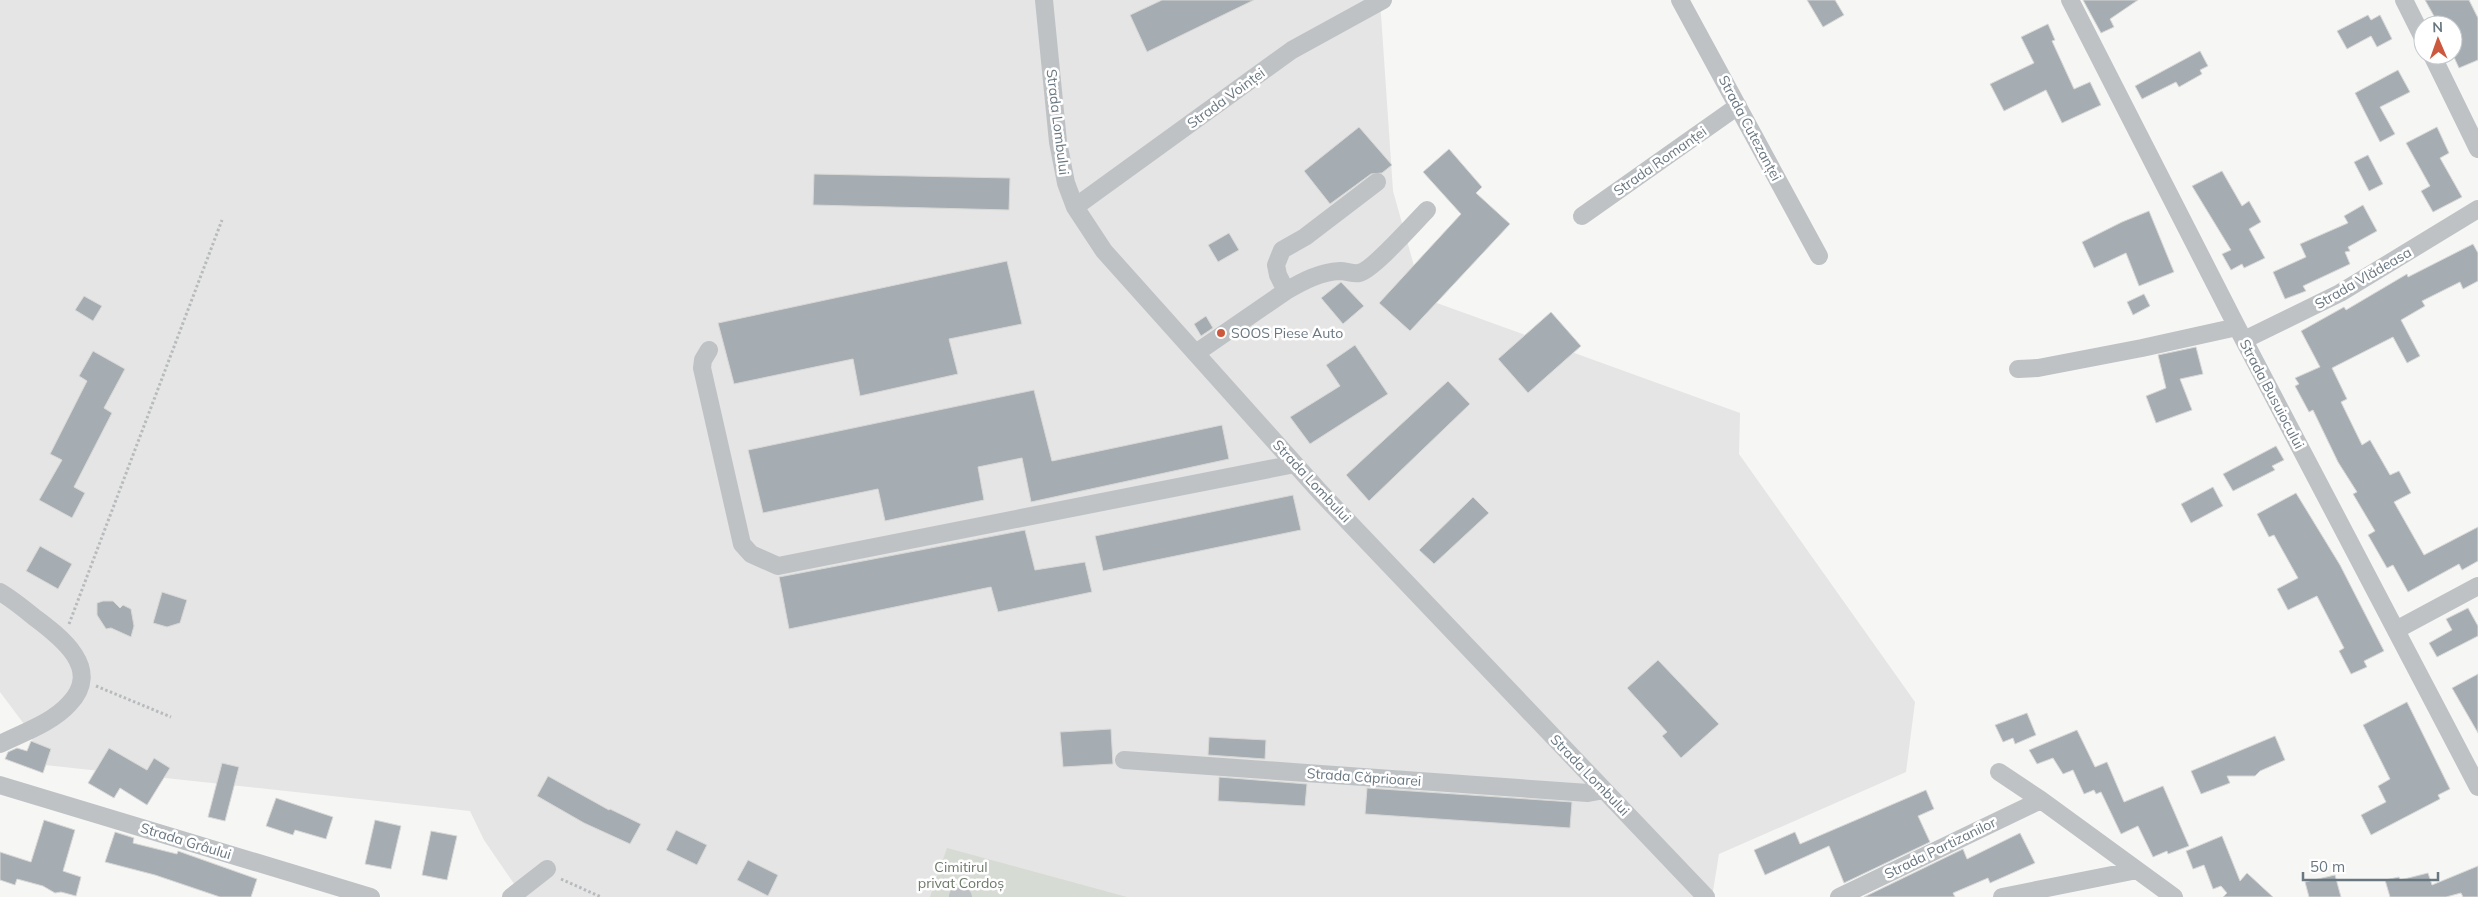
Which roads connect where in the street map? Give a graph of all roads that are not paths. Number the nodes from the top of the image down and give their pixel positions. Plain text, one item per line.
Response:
1 (1044, 0) edge
2 (1383, 0) edge
3 (1680, 0) edge
4 (2070, 0) edge
5 (2404, 0) edge
6 (2413, 18) edge
7 (2437, 65) edge
8 (1738, 106) junction
9 (2478, 149) edge
10 (1377, 182) dead end
11 (1075, 207) junction
12 (2478, 209) edge
13 (1427, 210) dead end
14 (1582, 216) dead end
15 (1819, 256) dead end
16 (1286, 291) junction
17 (2240, 334) junction
18 (709, 350) dead end
19 (1196, 353) junction
20 (2018, 368) dead end
21 (1295, 464) junction
22 (2478, 586) edge
23 (0, 592) edge
24 (2396, 630) junction
25 (0, 744) edge
26 (1124, 760) dead end
27 (1999, 772) dead end
28 (0, 785) edge
29 (2478, 787) edge
30 (1604, 790) junction
31 (2041, 800) junction
32 (547, 870) road end
33 (2136, 870) junction
34 (371, 897) edge
35 (511, 897) edge
36 (1706, 897) edge
37 (1839, 897) edge
38 (2002, 897) edge
39 (2174, 897) edge

1 - 11 street, Strada Lombului
2 - 11 street, Strada Voinței
3 - 8 street, Strada Cutezanței
4 - 17 street, Strada Busuiocului
5 - 6 street
7 - 9 street
8 - 14 street, Strada Romanței
8 - 15 street, Strada Cutezanței
10 - 16 street
11 - 19 street, Strada Lombului
12 - 17 street, Strada Vlădeasa
13 - 16 street
16 - 19 street
17 - 20 street, Strada Vlădeasa
17 - 24 street, Strada Busuiocului
18 - 21 street
19 - 21 street, Strada Lombului
21 - 30 street, Strada Lombului
22 - 24 street
23 - 25 street
24 - 29 street, Strada Busuiocului
26 - 30 street, Strada Căprioarei
27 - 31 street
28 - 34 street, Strada Grâului
30 - 36 street, Strada Lombului
31 - 33 street
31 - 37 street, Strada Partizanilor
32 - 35 street
33 - 38 street
33 - 39 street

